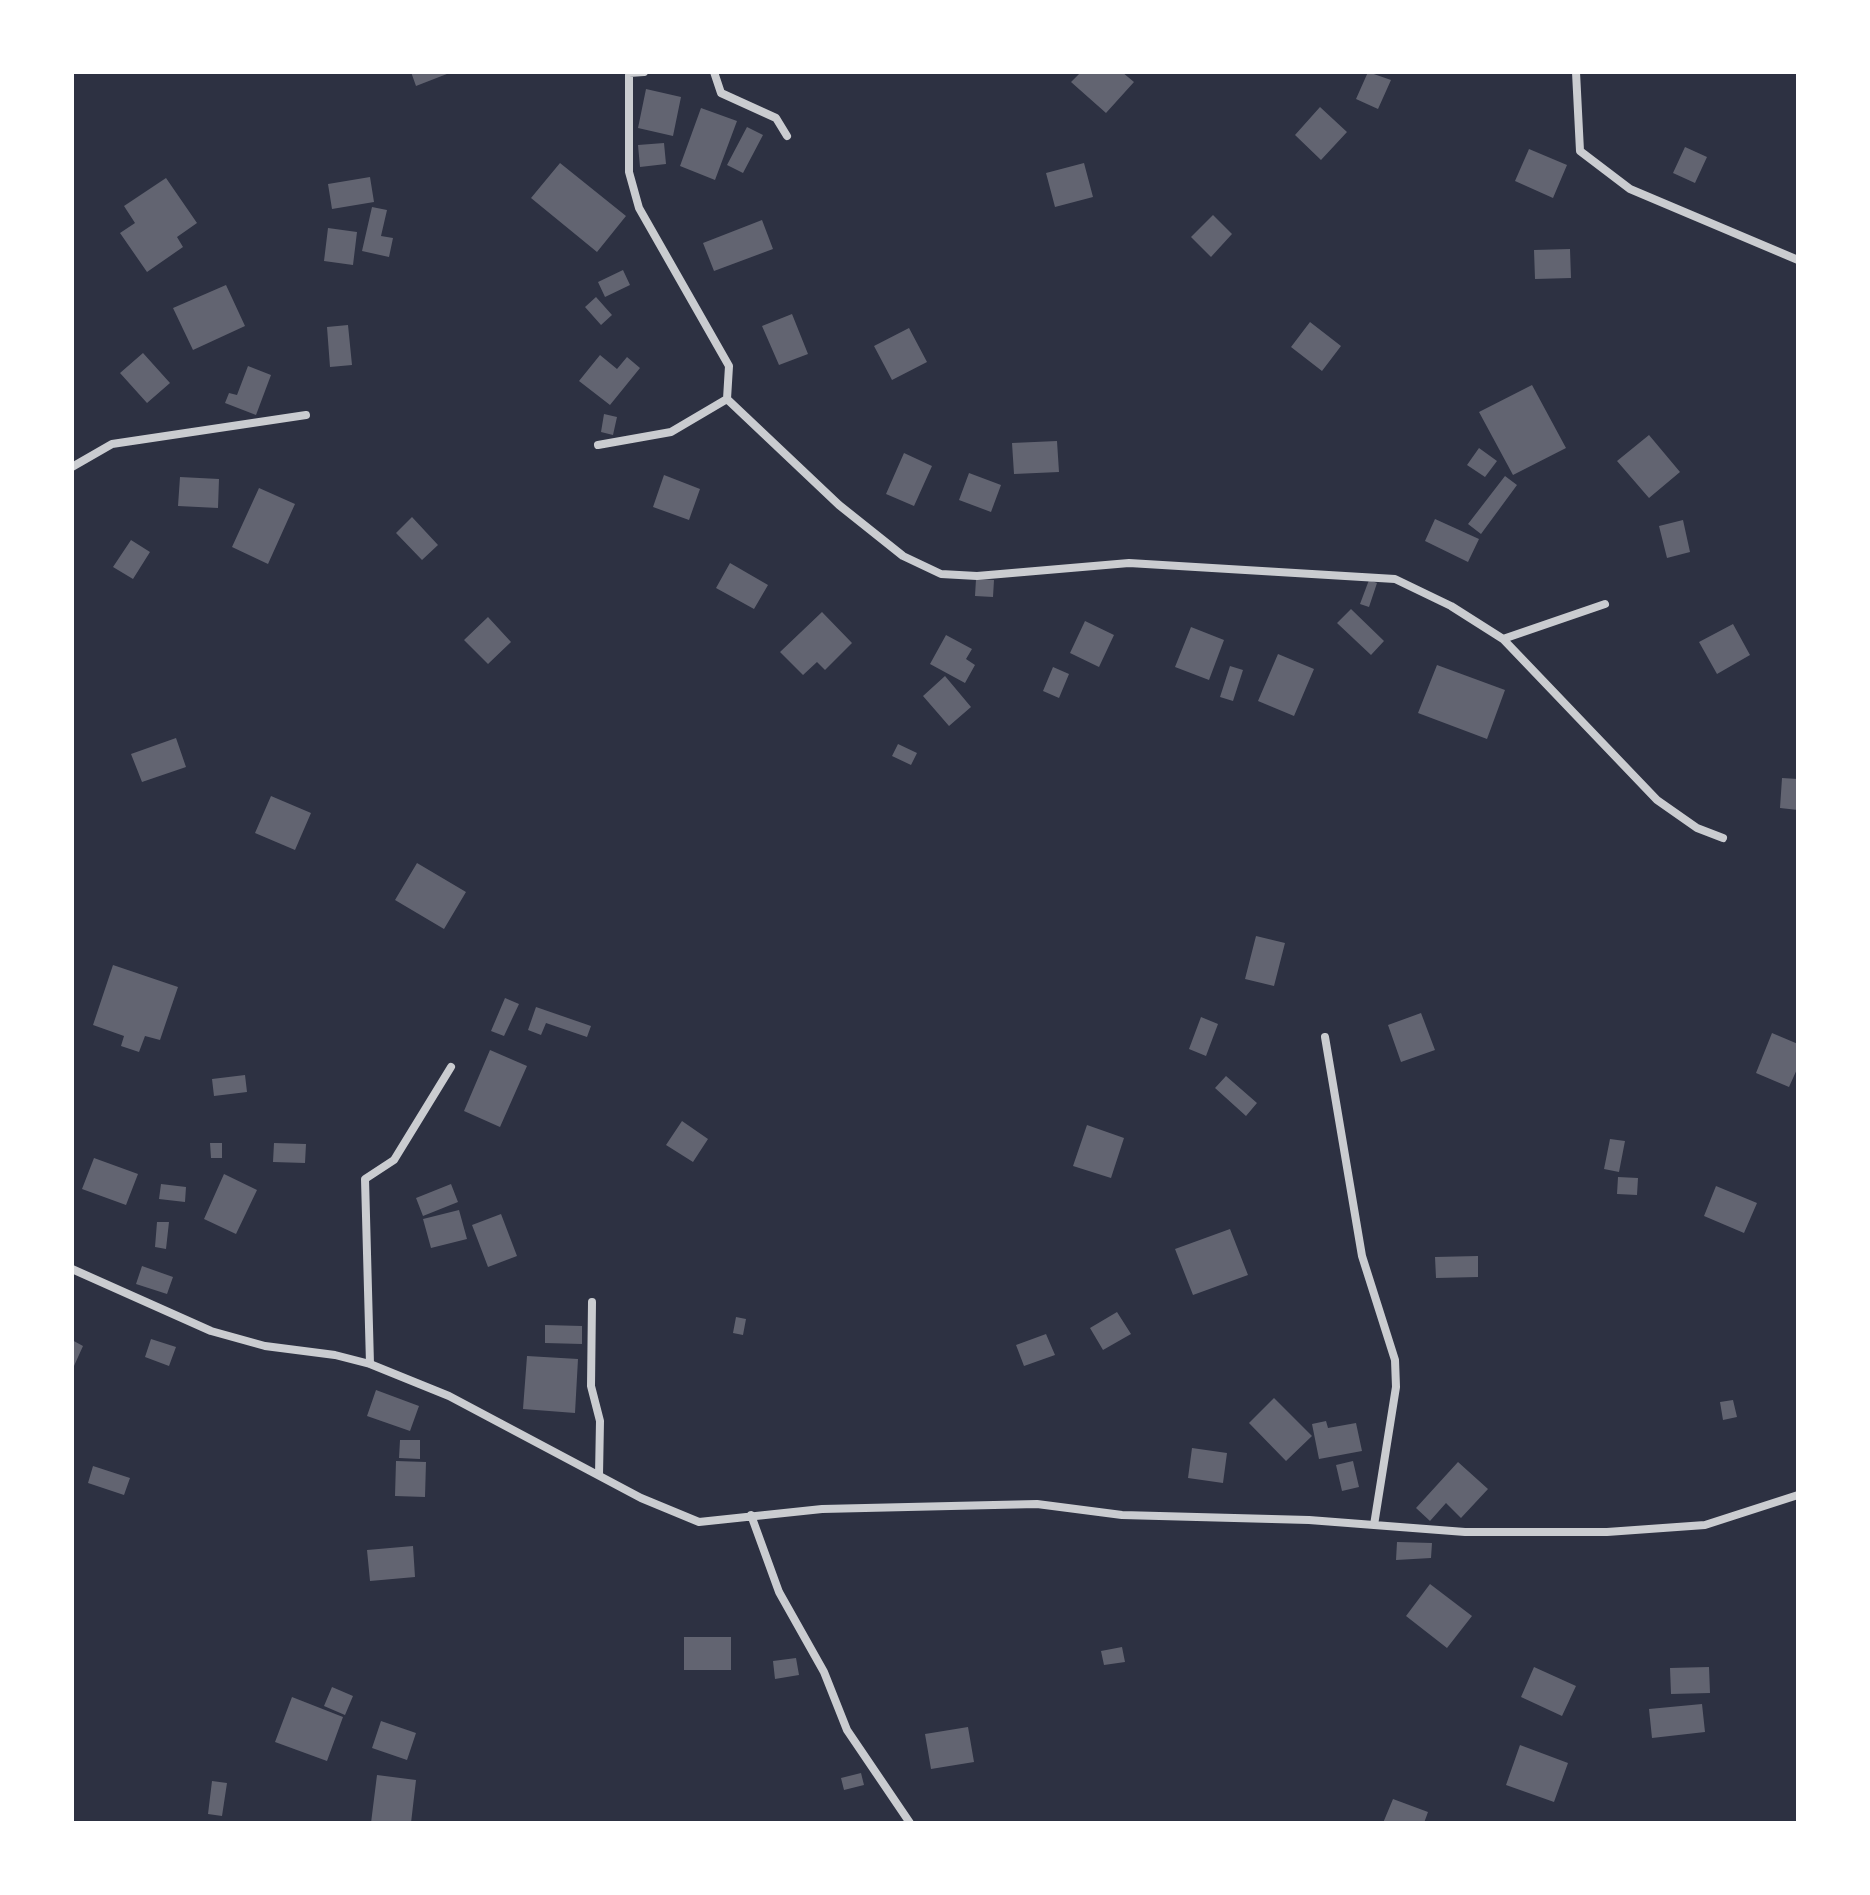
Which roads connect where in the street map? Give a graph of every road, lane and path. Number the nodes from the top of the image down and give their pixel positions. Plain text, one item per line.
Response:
1 (644, 72) edge
2 (714, 72) edge
3 (1576, 72) edge
4 (629, 74) edge
5 (787, 136) dead end
6 (1798, 260) edge
7 (727, 399) junction
8 (306, 415) dead end
9 (598, 445) dead end
10 (72, 467) edge
11 (1605, 604) dead end
12 (1503, 639) junction
13 (1723, 838) dead end
14 (1325, 1037) dead end
15 (451, 1067) dead end
16 (72, 1269) edge
17 (592, 1302) dead end
18 (370, 1364) junction
19 (599, 1475) junction
20 (1798, 1495) edge
21 (751, 1515) junction
22 (1374, 1525) junction
23 (910, 1823) edge

1 - 4 street
2 - 5 street
3 - 6 street
4 - 7 street
7 - 9 street
7 - 12 street
8 - 10 street
11 - 12 street
12 - 13 street
14 - 22 street
15 - 18 street
16 - 18 street
17 - 19 street
18 - 19 street
19 - 21 street
20 - 22 street
21 - 22 street
21 - 23 street

